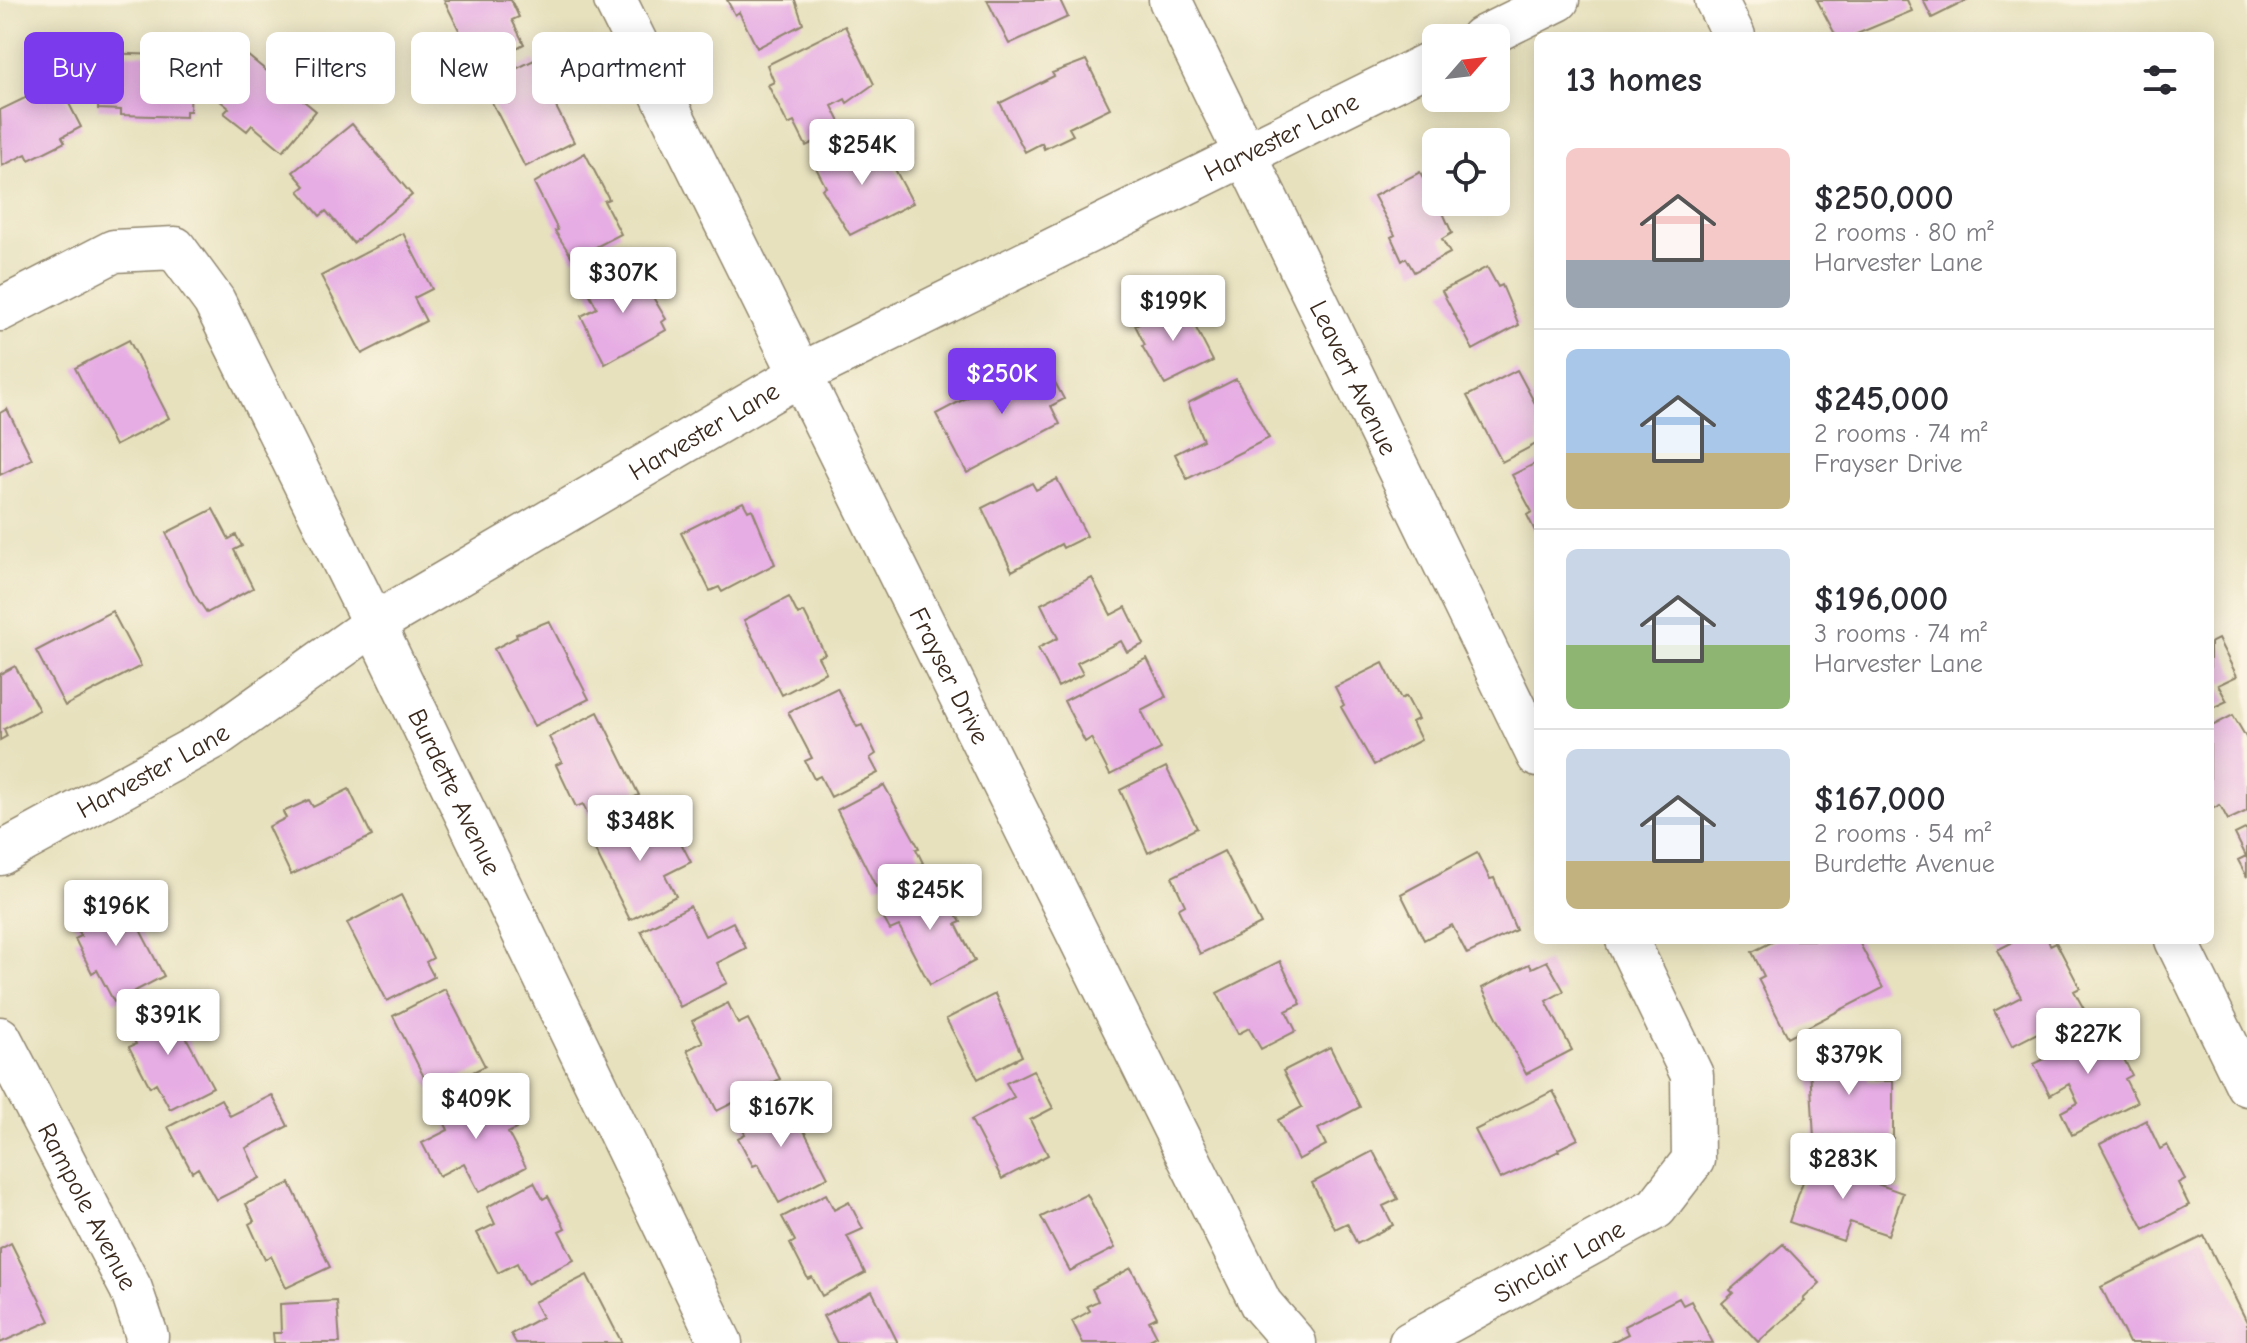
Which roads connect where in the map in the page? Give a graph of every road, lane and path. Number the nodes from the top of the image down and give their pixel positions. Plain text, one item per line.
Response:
1 (615, 0) edge
2 (1170, 0) edge
3 (1558, 0) edge
4 (1716, 0) edge
5 (1509, 24) edge
6 (1732, 32) edge
7 (1422, 67) edge
8 (1248, 154) junction
9 (0, 310) edge
10 (801, 374) junction
11 (374, 624) junction
12 (1534, 748) edge
13 (0, 854) edge
14 (1629, 944) edge
15 (2178, 944) edge
16 (0, 1038) edge
17 (2247, 1085) edge
18 (146, 1339) edge
19 (721, 1343) edge
20 (1295, 1343) edge
21 (1410, 1343) edge

1 - 10 street, Frayser Drive
2 - 8 street, Leavert Avenue
3 - 5 street
4 - 6 street
7 - 8 street, Harvester Lane
8 - 10 street, Harvester Lane
8 - 12 street, Leavert Avenue
9 - 11 street, Burdette Avenue
10 - 11 street, Harvester Lane
10 - 20 street, Frayser Drive
11 - 13 street, Harvester Lane
11 - 19 street, Burdette Avenue
14 - 21 street, Sinclair Lane
15 - 17 street
16 - 18 street, Rampole Avenue

